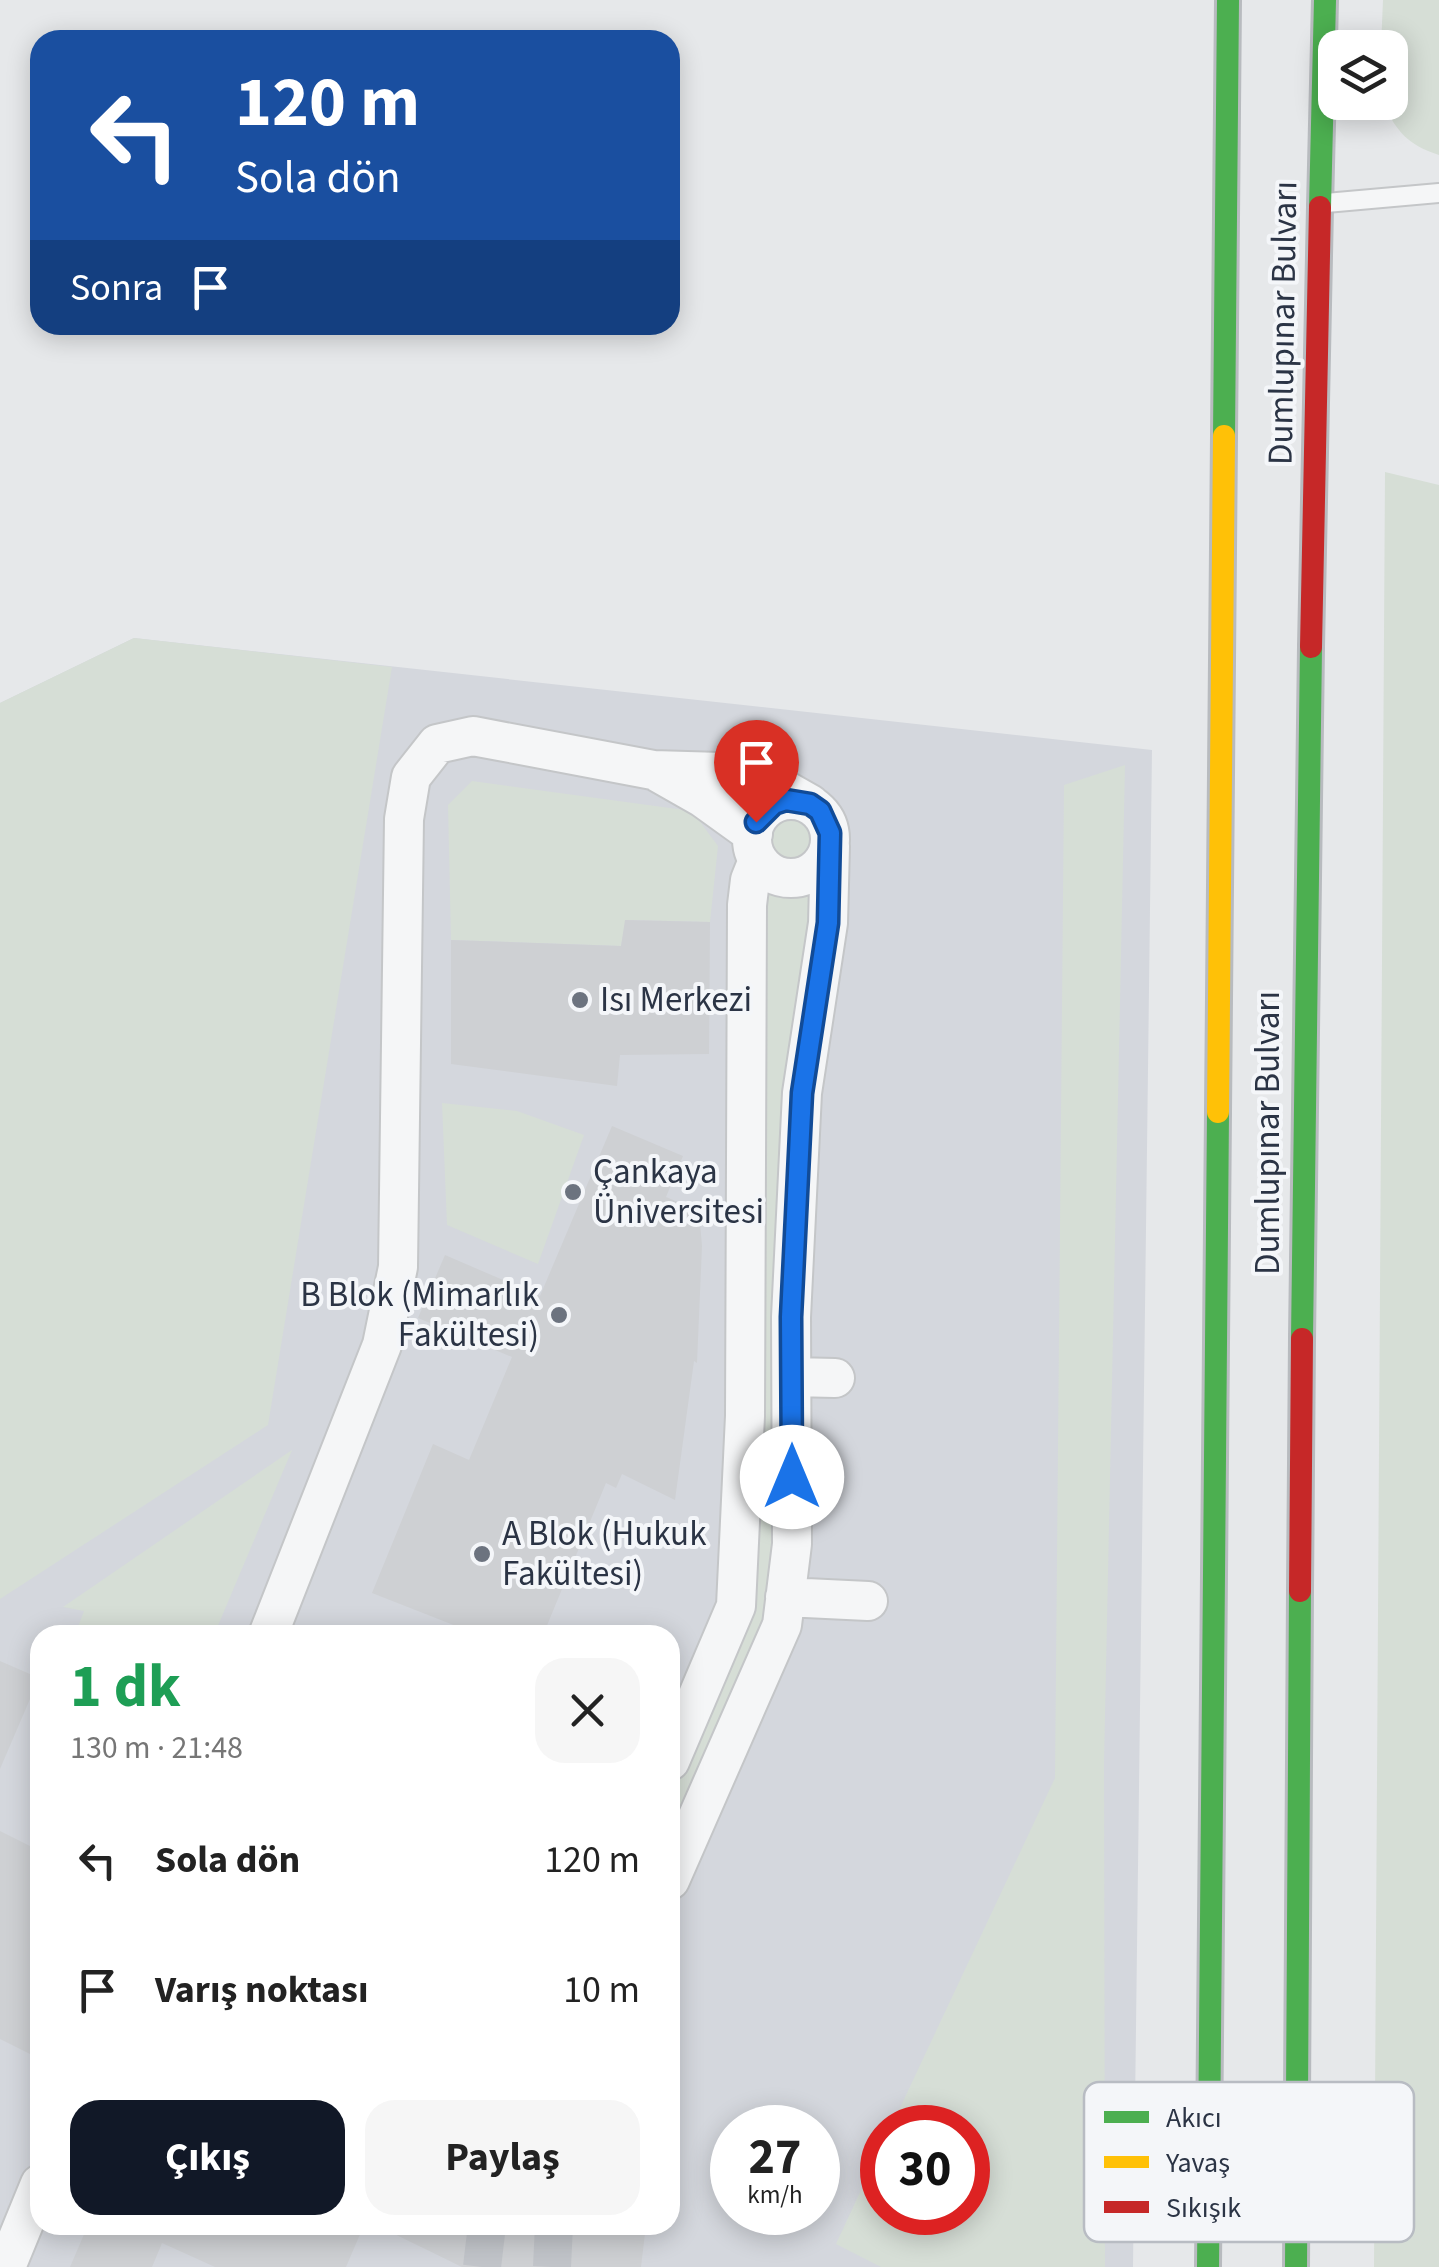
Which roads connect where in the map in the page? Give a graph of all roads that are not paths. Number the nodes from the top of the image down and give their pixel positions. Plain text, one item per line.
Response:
1 (1228, 0) edge
2 (1325, 0) edge
3 (1439, 192) edge
4 (1320, 204) junction
5 (653, 770) junction
6 (810, 804) junction
7 (830, 846) junction
8 (756, 847) junction
9 (792, 1377) junction
10 (835, 1378) dead end
11 (785, 1597) junction
12 (868, 1601) dead end
13 (272, 1625) edge
14 (680, 1738) edge
15 (680, 1857) edge
16 (1210, 2082) edge
17 (1297, 2082) edge
18 (30, 2208) edge
19 (1208, 2242) edge
20 (1296, 2242) edge
21 (6, 2267) edge
22 (1208, 2267) edge
23 (1296, 2267) edge

1 - 16 highway, Dumlupınar Bulvarı
2 - 4 highway, Dumlupınar Bulvarı
3 - 4 lane
4 - 17 highway, Dumlupınar Bulvarı
5 - 6 street
5 - 8 street
5 - 13 street
6 - 7 street
6 - 8 street
7 - 8 street
7 - 9 street
8 - 14 street
9 - 10 street
9 - 11 street
11 - 12 street
11 - 15 street
18 - 21 street
19 - 22 highway, Dumlupınar Bulvarı
20 - 23 highway, Dumlupınar Bulvarı

